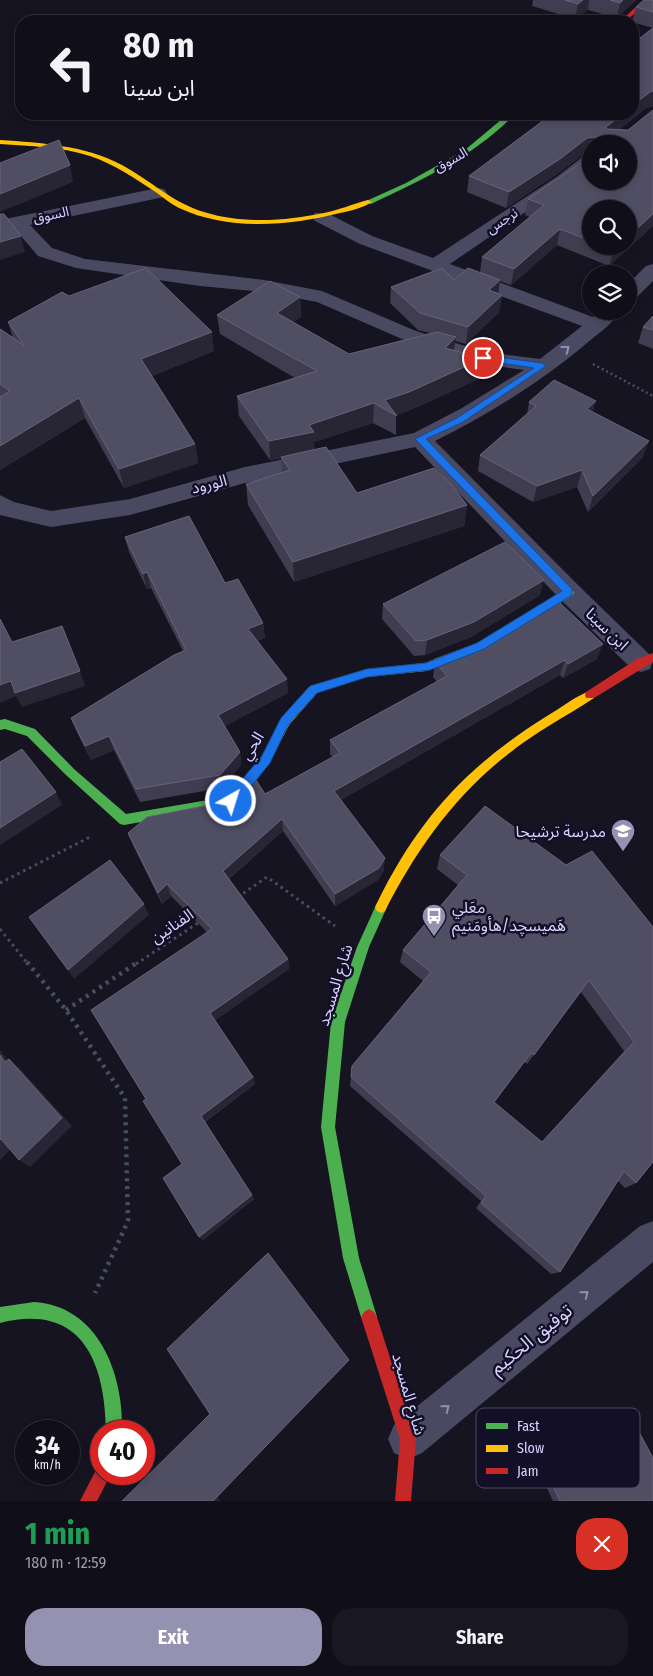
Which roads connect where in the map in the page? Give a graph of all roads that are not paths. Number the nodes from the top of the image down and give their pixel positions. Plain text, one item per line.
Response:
1 (648, 0) edge
2 (630, 15) edge
3 (505, 120) edge
4 (0, 142) edge
5 (582, 166) edge
6 (158, 193) junction
7 (321, 217) junction
8 (9, 224) edge
9 (436, 265) junction
10 (653, 270) edge
11 (637, 286) edge
12 (582, 311) edge
13 (602, 320) edge
14 (542, 366) junction
15 (420, 439) junction
16 (0, 503) edge
17 (568, 592) junction
18 (647, 659) edge
19 (0, 725) edge
20 (653, 1239) edge
21 (0, 1316) edge
22 (113, 1420) edge
23 (408, 1439) junction
24 (96, 1485) edge
25 (88, 1501) edge
26 (403, 1501) edge

1 - 2 street
3 - 7 street, السوق
4 - 6 street
5 - 9 street, نرجس
6 - 7 street, السوق
6 - 8 street, السوق
7 - 9 street
8 - 14 street, السوق
9 - 12 street
10 - 11 street
14 -> 13 street
14 - 15 street
15 - 16 street, الورود
15 - 17 street, ابن سينا
17 - 18 street, ابن سينا
17 - 19 street, الحي
18 - 23 street, شارع المسجد
23 -> 20 street, توفيق الحكيم
21 - 22 street
23 - 26 street, شارع المسجد
24 - 25 street

